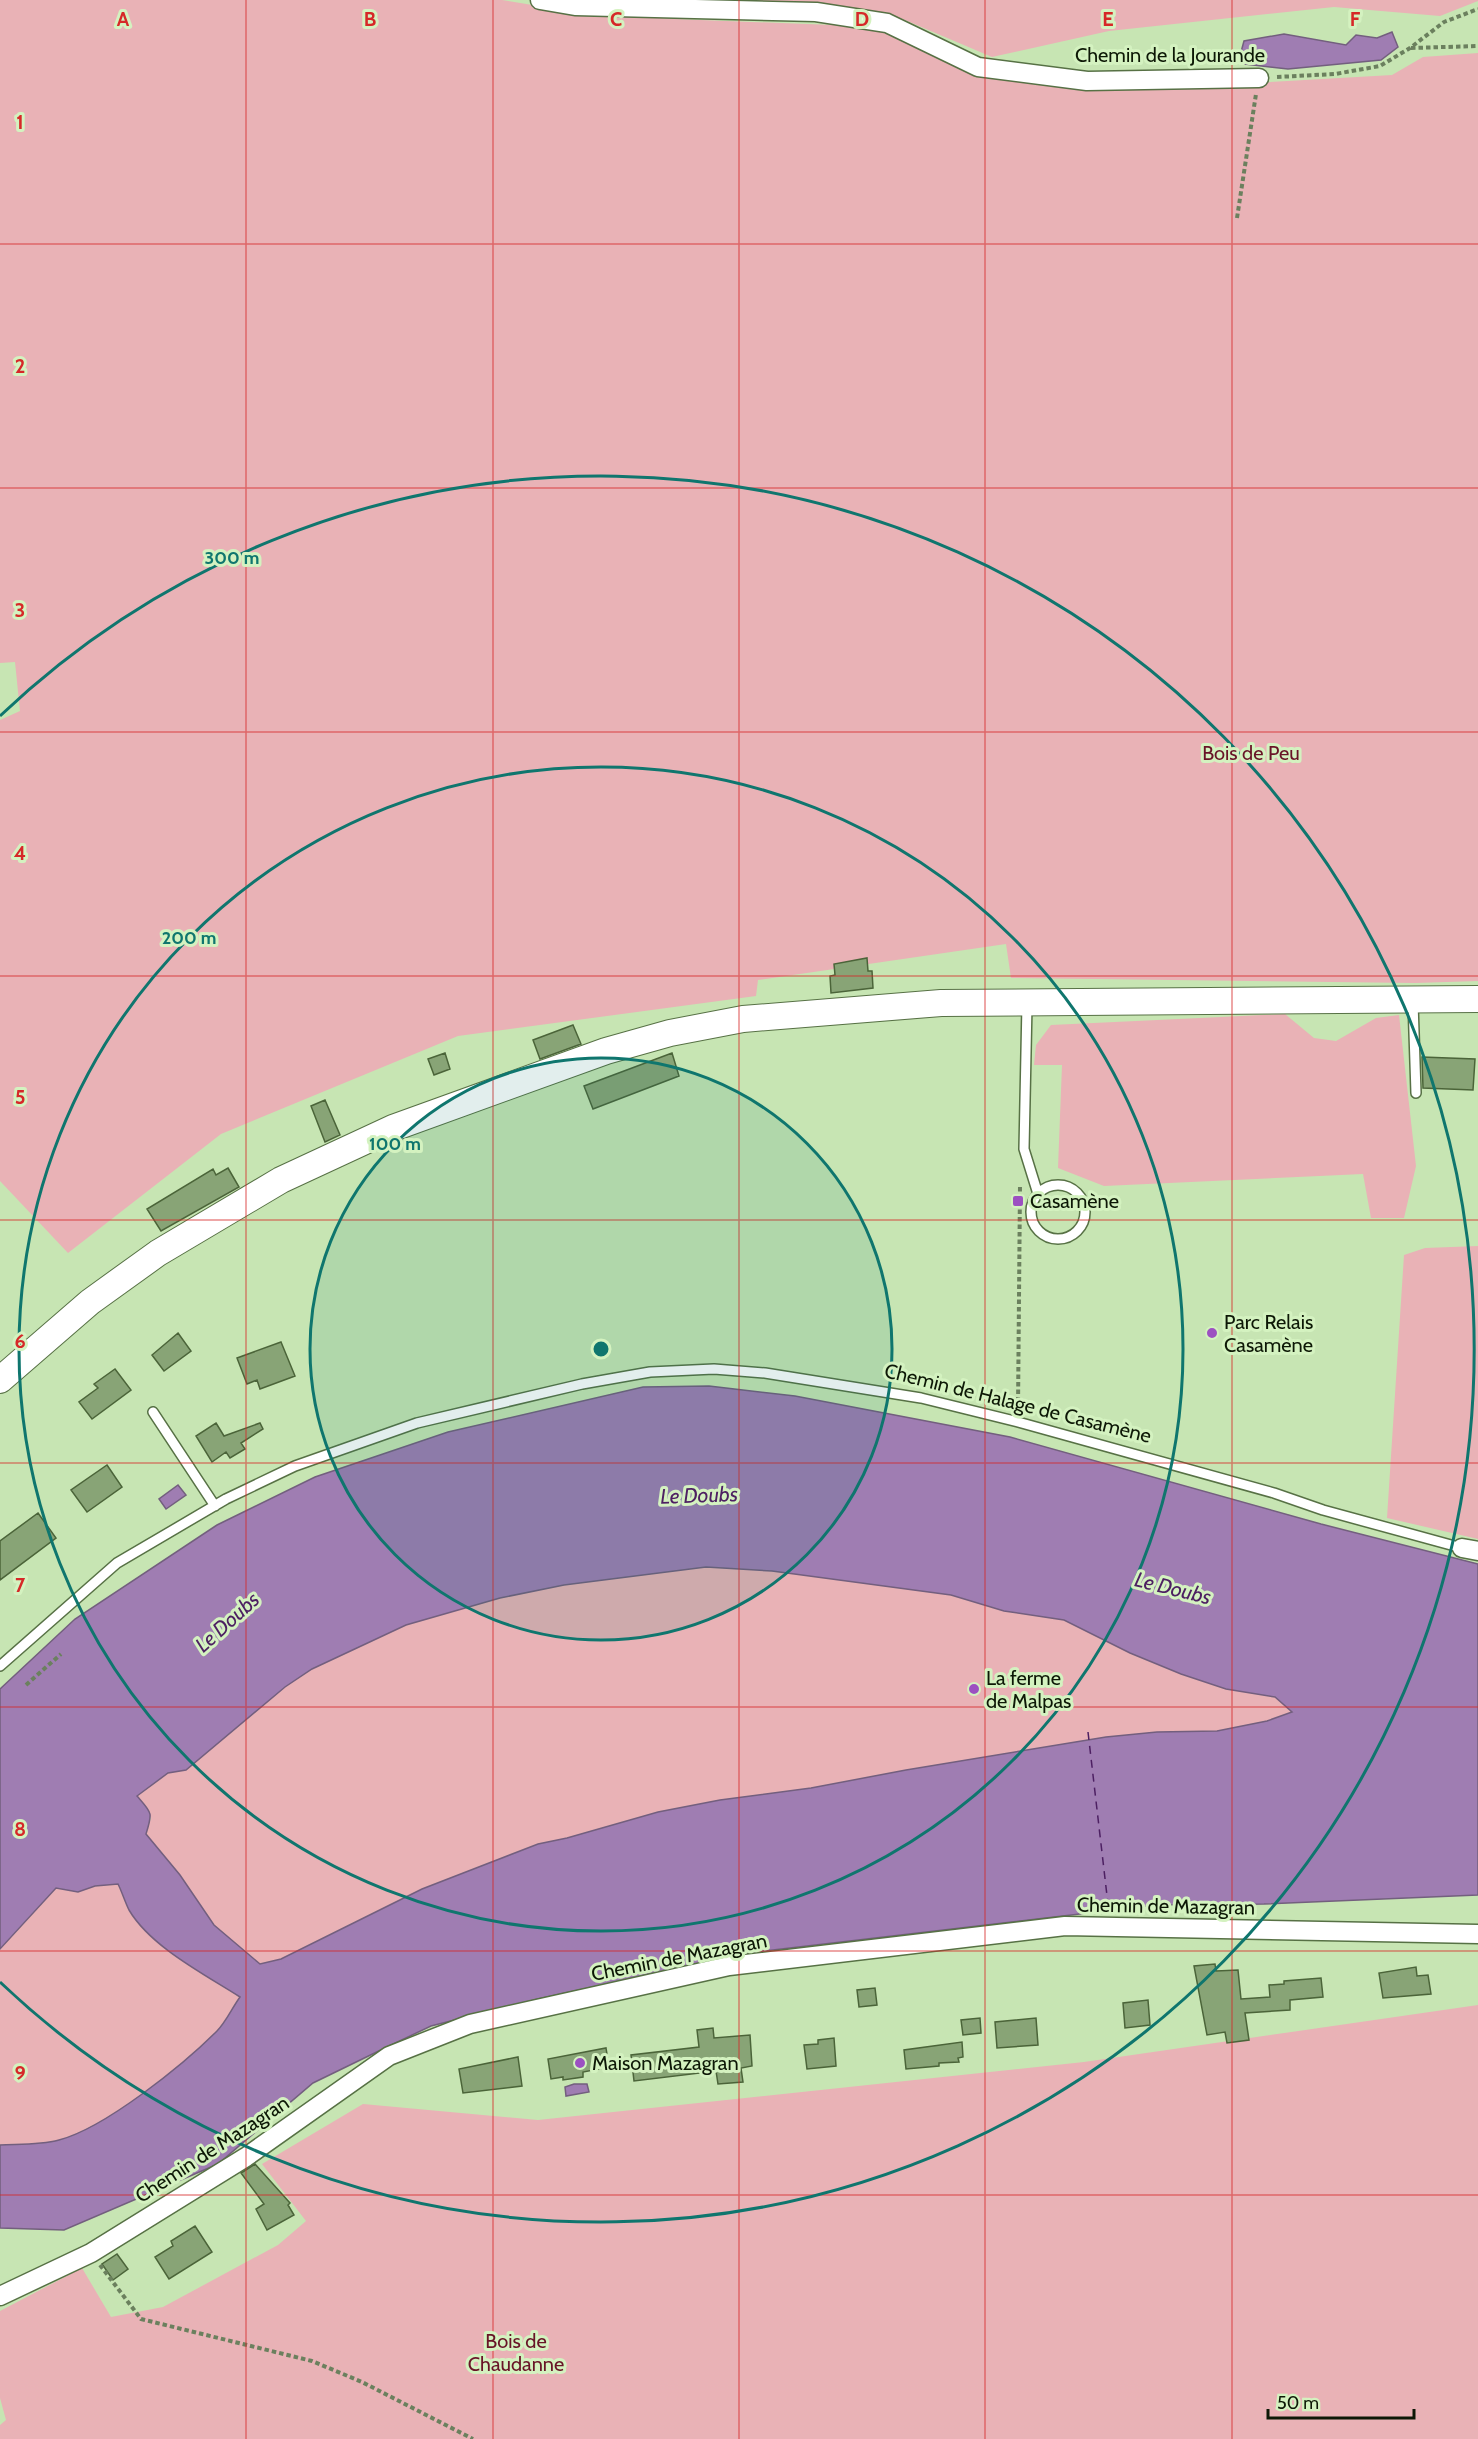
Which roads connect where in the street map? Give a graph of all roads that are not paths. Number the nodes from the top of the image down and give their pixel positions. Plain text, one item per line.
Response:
1 (540, 0) edge
2 (1259, 78) road end
3 (1478, 999) edge
4 (1413, 1000) junction
5 (1027, 1001) junction
6 (1416, 1093) dead end
7 (1042, 1191) junction
8 (0, 1380) edge
9 (153, 1412) dead end
10 (214, 1506) junction
11 (1470, 1549) edge
12 (0, 1666) edge
13 (1478, 1934) edge
14 (0, 2296) edge

1 - 2 street, Chemin de la Jourande
3 - 4 main road
4 - 5 main road
4 - 6 lane
5 - 7 lane
5 - 8 main road
7 - 7 lane
9 - 10 lane
10 - 11 lane, Chemin de Halage de Casamène
10 - 12 lane, Chemin de Halage de Casamène
13 - 14 street, Chemin de Mazagran

